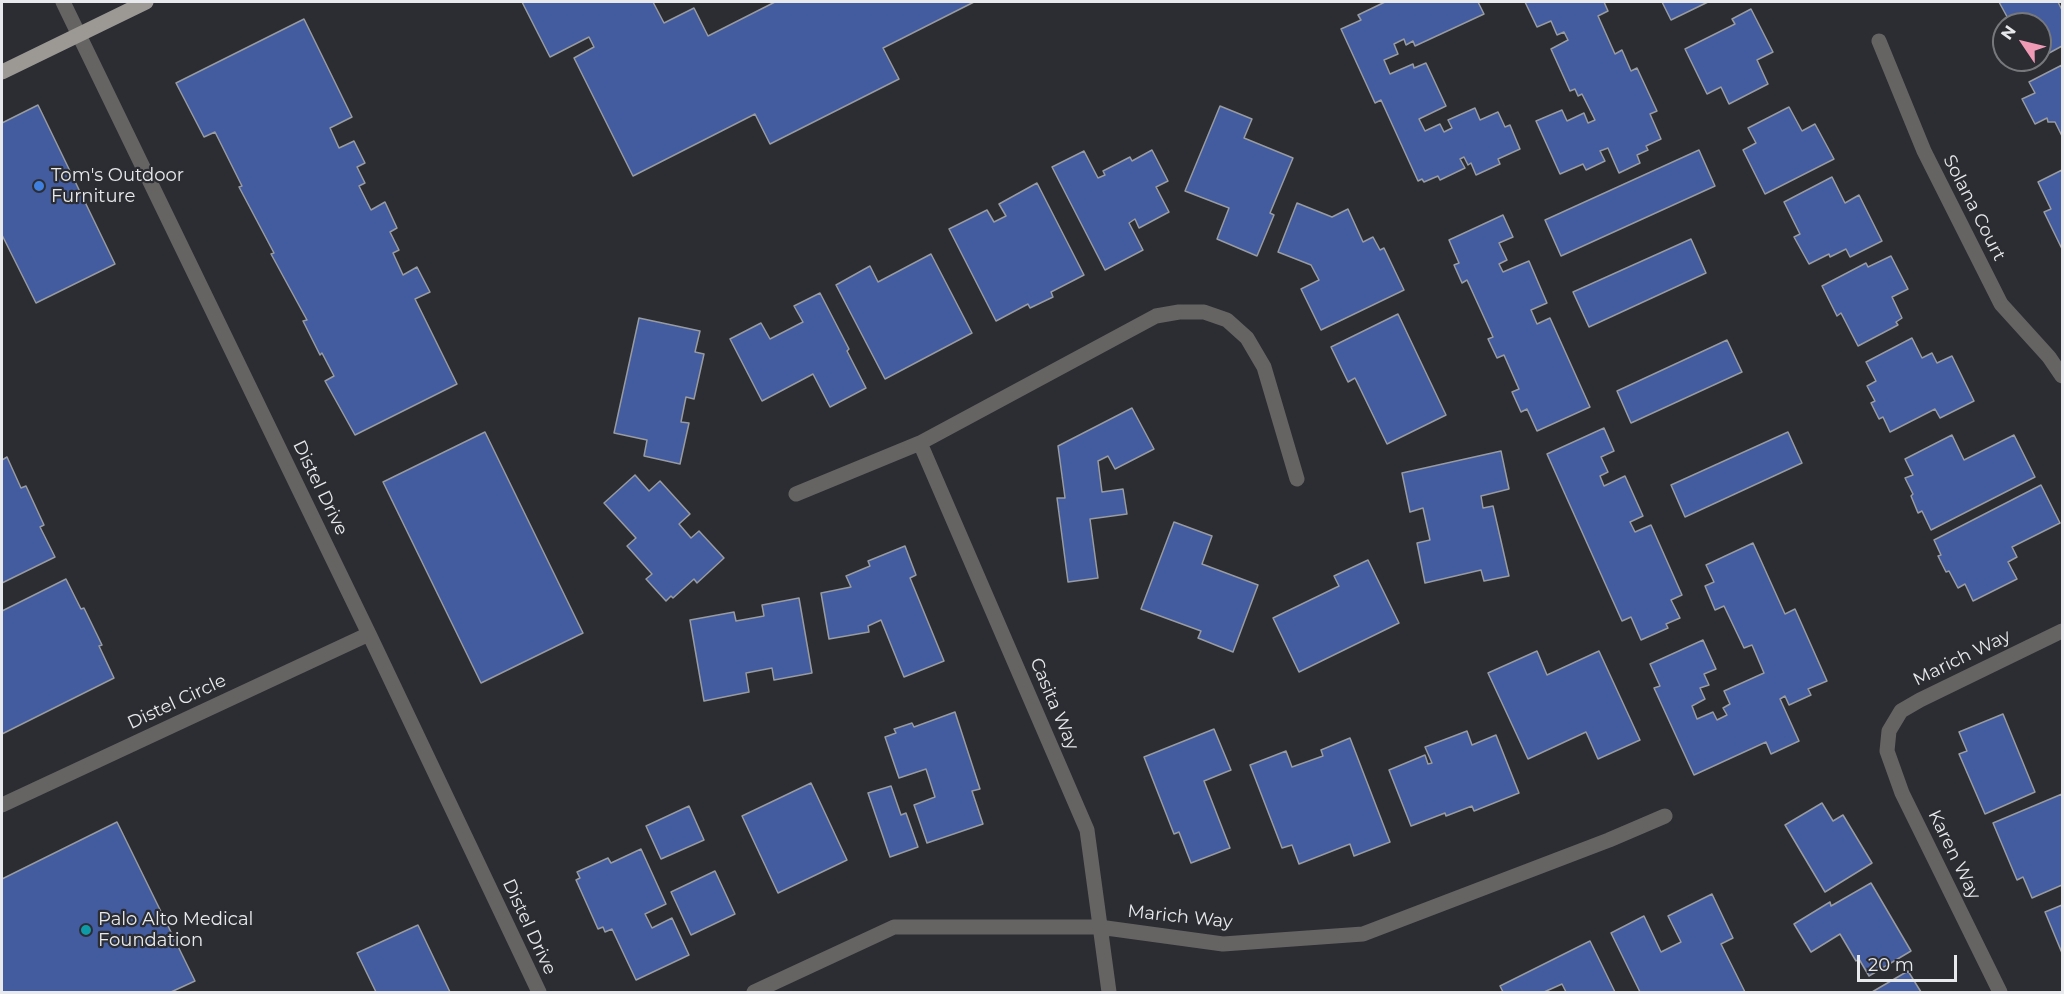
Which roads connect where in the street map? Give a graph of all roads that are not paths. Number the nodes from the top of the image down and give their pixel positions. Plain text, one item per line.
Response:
1 (63, 2) edge
2 (146, 2) edge
3 (79, 34) junction
4 (1878, 40) dead end
5 (2, 72) edge
6 (2062, 376) edge
7 (920, 443) junction
8 (1297, 479) dead end
9 (796, 494) dead end
10 (2062, 632) edge
11 (369, 634) junction
12 (1888, 730) joint
13 (2, 805) edge
14 (1665, 816) dead end
15 (1099, 927) junction
16 (539, 993) edge
17 (754, 993) edge
18 (1109, 993) edge
19 (2000, 993) edge

1 - 3 street, Distel Drive
2 - 3 main road
3 - 5 main road
3 - 11 street, Distel Drive
4 - 6 street, Solana Court
7 - 8 street
7 - 9 street
7 - 15 street, Casita Way
10 - 12 street, Marich Way
11 - 13 street, Distel Circle
11 - 16 street, Distel Drive
12 - 19 street, Karen Way
14 - 15 street, Marich Way
15 - 17 street, Marich Way
15 - 18 street, Casita Way

